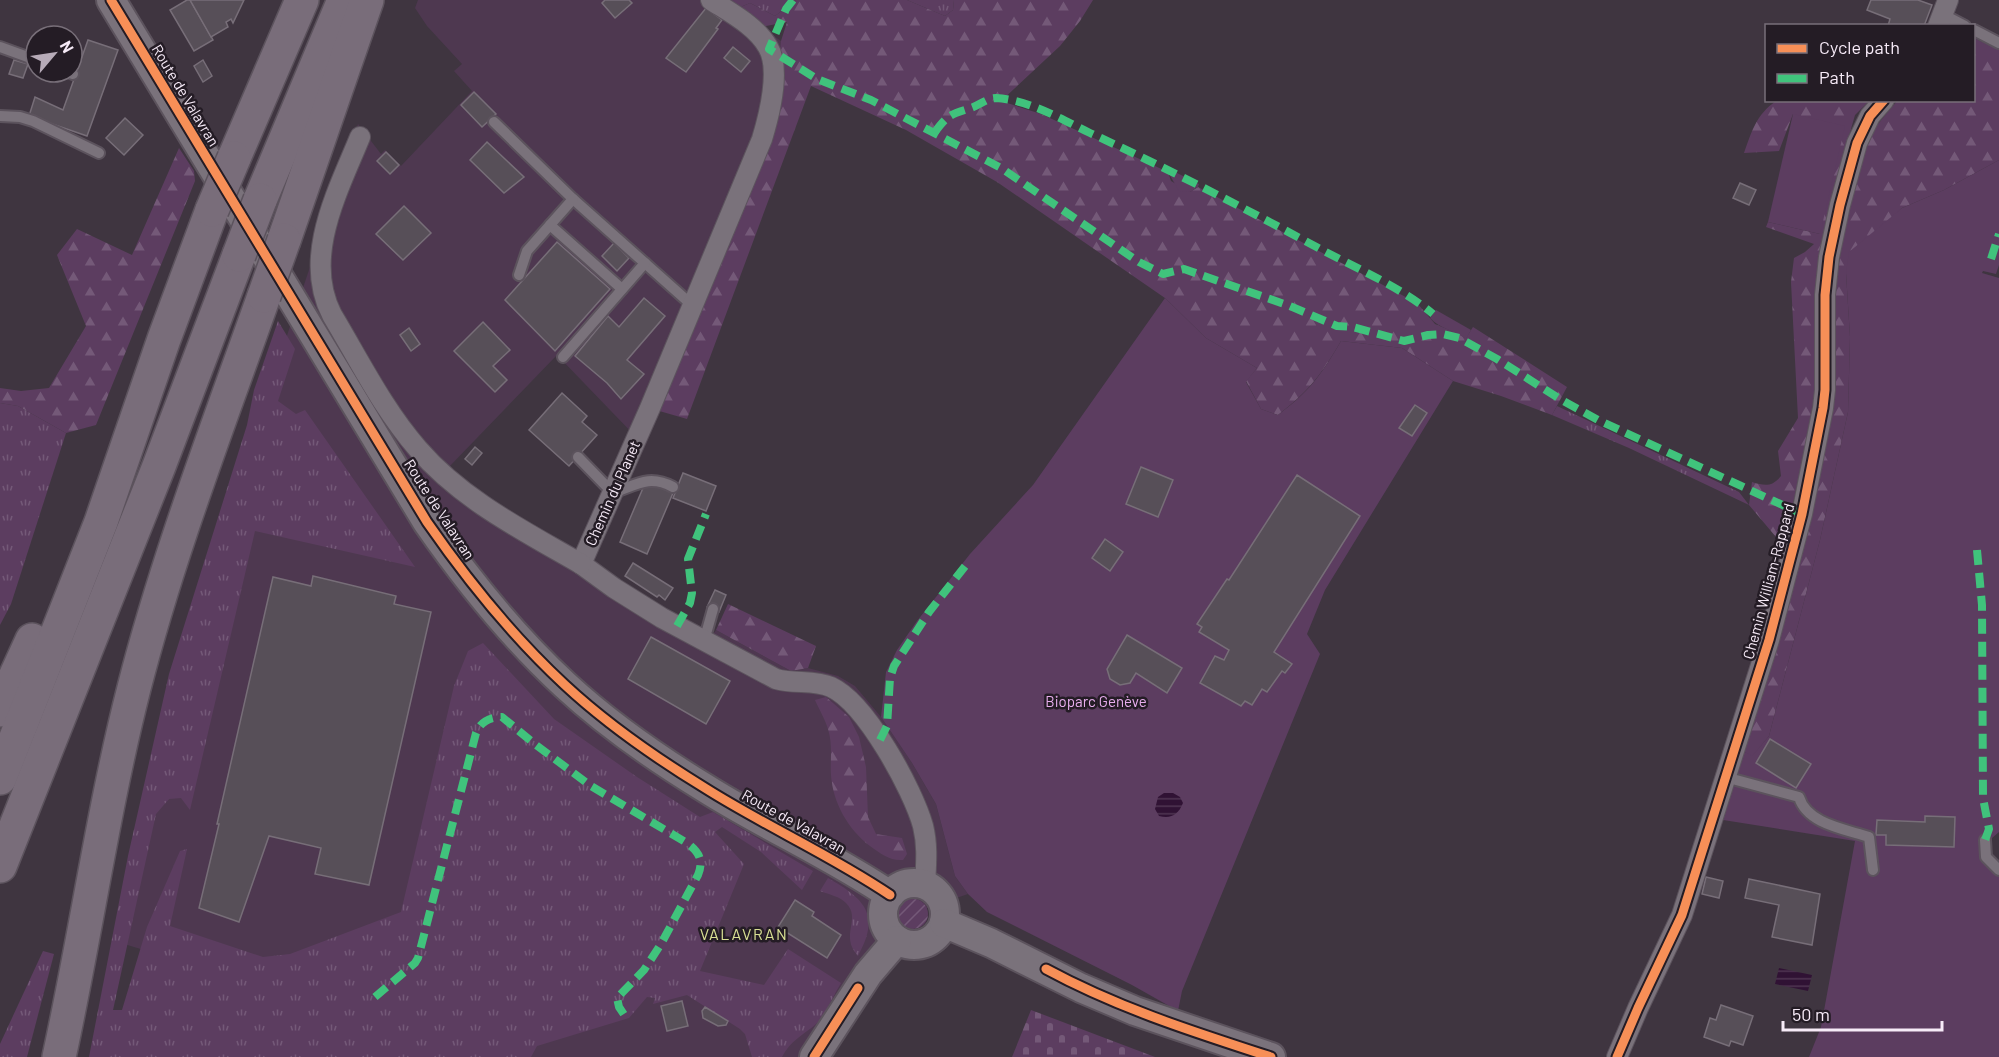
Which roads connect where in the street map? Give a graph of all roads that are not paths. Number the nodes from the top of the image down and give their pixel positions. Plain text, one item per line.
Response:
1 (111, 0) edge
2 (302, 0) edge
3 (344, 0) edge
4 (367, 0) edge
5 (711, 0) edge
6 (1943, 13) edge
7 (1962, 24) edge
8 (1975, 31) edge
9 (1999, 43) edge
10 (0, 47) edge
11 (24, 56) edge
12 (1882, 102) edge
13 (0, 116) edge
14 (494, 122) dead end
15 (360, 137) dead end
16 (99, 153) dead end
17 (573, 199) junction
18 (550, 225) junction
19 (645, 263) junction
20 (519, 275) dead end
21 (622, 289) junction
22 (692, 305) junction
23 (164, 339) junction
24 (563, 357) dead end
25 (578, 457) dead end
26 (673, 487) dead end
27 (613, 493) junction
28 (581, 564) junction
29 (713, 609) dead end
30 (704, 641) junction
31 (0, 710) edge
32 (1725, 777) junction
33 (0, 778) edge
34 (1985, 840) dead end
35 (0, 866) edge
36 (1873, 870) dead end
37 (1999, 870) edge
38 (925, 885) junction
39 (891, 895) junction
40 (944, 923) junction
41 (897, 940) junction
42 (1227, 1050) edge
43 (59, 1057) edge
44 (814, 1057) edge
45 (1271, 1057) edge
46 (1617, 1057) edge

1 - 39 street, Route de Valavran
2 - 23 highway, bridge
3 - 35 highway, bridge
4 - 43 highway, bridge
5 - 22 street, Chemin du Planet
6 - 7 lane
8 - 9 lane
10 - 11 lane
12 - 32 street, Chemin William-Rappard
13 - 16 lane
14 - 17 lane
15 - 28 street
17 - 18 lane
17 - 19 lane
18 - 20 lane
18 - 21 lane
19 - 21 lane
19 - 22 lane
21 - 24 lane
22 - 27 street, Chemin du Planet
23 - 31 highway
23 - 33 highway
25 - 27 lane
26 - 27 lane
27 - 28 street, Chemin du Planet
28 - 30 street, Chemin du Planet
29 - 30 lane
30 - 38 street, Chemin du Planet
32 - 36 lane
32 - 46 street, Chemin William-Rappard
34 - 37 lane
38 - 39 street
38 - 40 street
39 - 41 street
40 - 41 street
40 - 42 street
41 - 44 street
42 - 45 street

